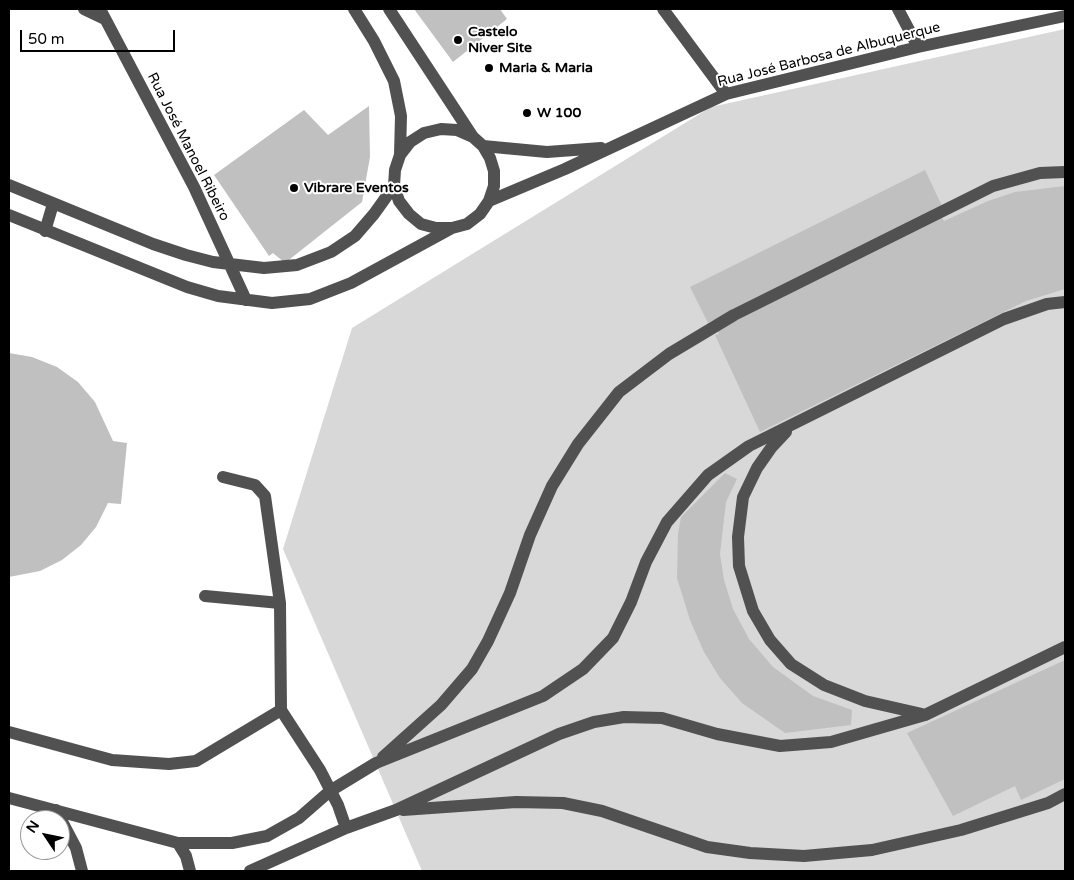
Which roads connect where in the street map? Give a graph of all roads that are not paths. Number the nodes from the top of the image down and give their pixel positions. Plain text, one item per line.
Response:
1 (84, 9) edge
2 (354, 9) edge
3 (388, 9) edge
4 (663, 9) edge
5 (898, 9) edge
6 (103, 14) edge
7 (1065, 16) edge
8 (918, 47) junction
9 (726, 94) junction
10 (473, 137) junction
11 (483, 146) junction
12 (609, 147) junction
13 (400, 155) junction
14 (1065, 172) edge
15 (9, 185) edge
16 (394, 186) junction
17 (489, 201) junction
18 (53, 204) junction
19 (9, 215) edge
20 (452, 228) junction
21 (45, 230) junction
22 (230, 264) junction
23 (246, 300) junction
24 (1065, 302) edge
25 (793, 425) junction
26 (223, 477) dead end
27 (205, 596) dead end
28 (280, 603) junction
29 (1065, 647) edge
30 (281, 710) junction
31 (925, 715) junction
32 (9, 732) edge
33 (376, 764) junction
34 (330, 791) junction
35 (1065, 794) edge
36 (9, 798) edge
37 (56, 810) edge
38 (396, 810) junction
39 (70, 814) edge
40 (346, 828) junction
41 (70, 837) edge
42 (178, 843) junction
43 (82, 871) edge
44 (190, 871) edge
45 (250, 871) edge

1 - 6 street
2 - 13 street
3 - 10 street
4 - 9 street
5 - 8 street
6 - 22 street, Rua José Manoel Ribeiro
7 - 8 street, Rua José Barbosa de Albuquerque
8 - 9 street, Rua José Barbosa de Albuquerque
9 - 12 street, Rua José Barbosa de Albuquerque
10 - 11 street
10 - 13 street
11 - 12 street, Rua José Barbosa de Albuquerque
11 - 17 street
12 - 17 street, Rua José Barbosa de Albuquerque
13 - 16 street
14 - 33 street
15 - 18 street
16 - 20 street
16 - 22 street
17 - 20 street
18 - 21 street
18 - 22 street
19 - 21 street
20 - 23 street
21 - 23 street
22 - 23 street, Rua José Manoel Ribeiro
24 - 25 street
25 - 31 street
25 - 33 street
26 - 28 street
27 - 28 street
28 - 30 street
29 - 31 street
30 - 32 street
30 - 34 street
31 - 38 street
33 - 34 street
34 - 40 street
34 - 42 street
35 - 38 street
36 - 37 street
38 - 40 street
39 - 42 street
40 - 45 street
41 - 43 street
42 - 44 street

